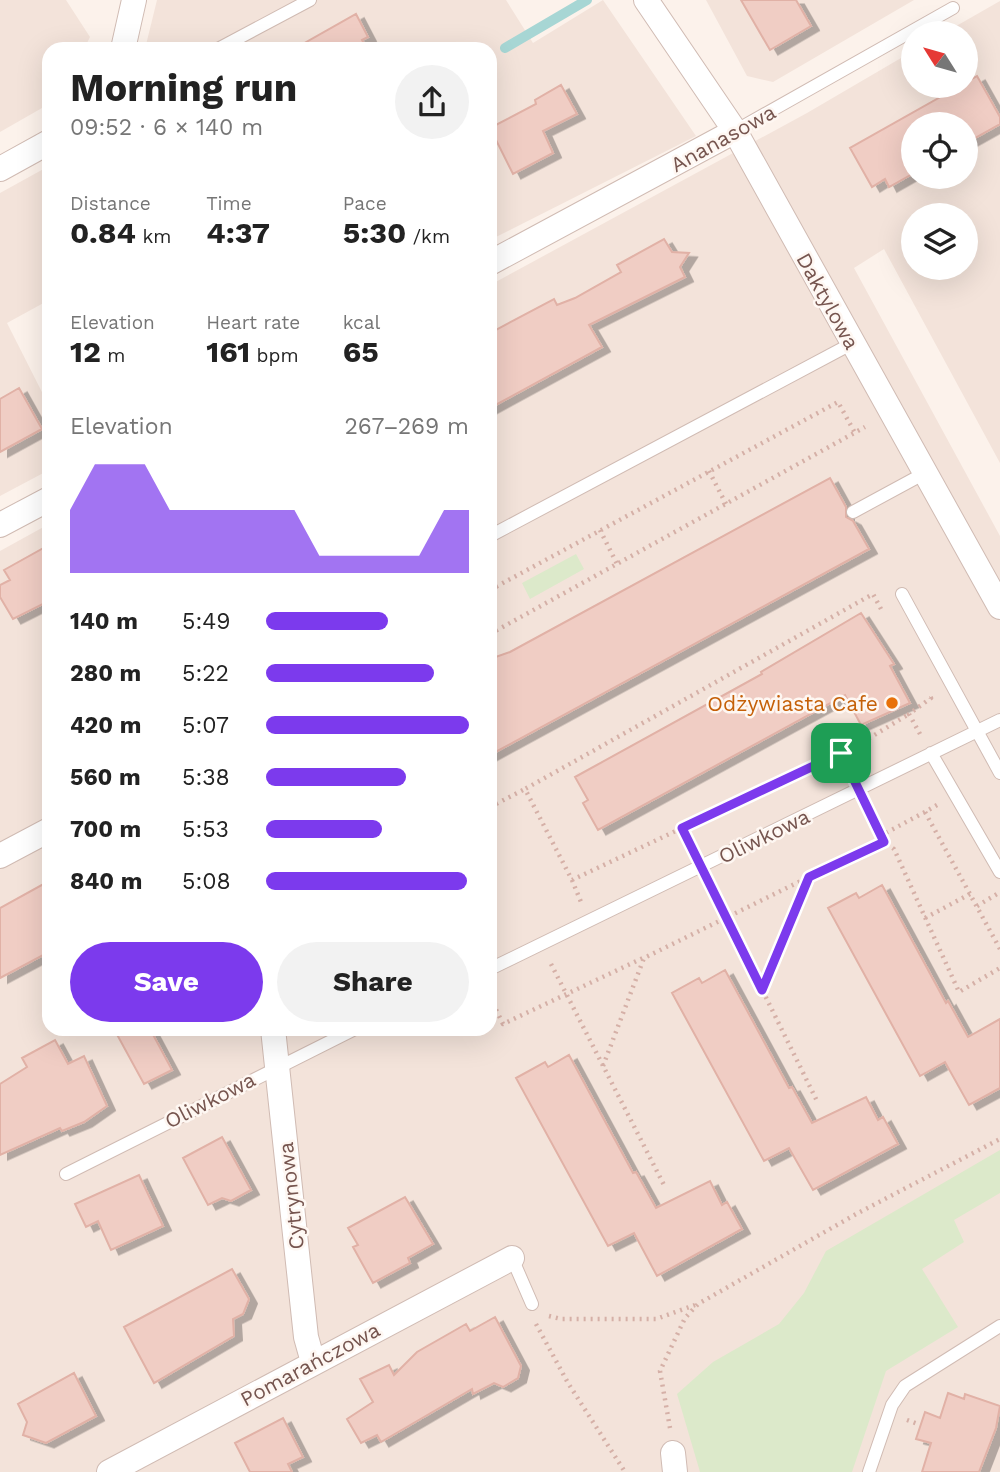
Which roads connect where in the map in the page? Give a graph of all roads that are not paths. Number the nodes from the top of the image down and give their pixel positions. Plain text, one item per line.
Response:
1 (134, 0) edge
2 (310, 0) edge
3 (646, 0) edge
4 (953, 8) dead end
5 (125, 42) edge
6 (231, 42) edge
7 (735, 131) junction
8 (42, 146) edge
9 (0, 169) edge
10 (497, 259) edge
11 (851, 344) junction
12 (925, 473) junction
13 (42, 503) edge
14 (853, 512) dead end
15 (0, 525) edge
16 (497, 532) edge
17 (902, 594) dead end
18 (998, 601) edge
19 (1000, 720) edge
20 (975, 732) junction
21 (931, 753) junction
22 (1000, 773) edge
23 (42, 834) edge
24 (0, 856) edge
25 (1000, 872) edge
26 (497, 966) edge
27 (274, 1036) edge
28 (340, 1036) edge
29 (277, 1066) junction
30 (66, 1174) dead end
31 (512, 1258) joint
32 (532, 1304) road end
33 (1000, 1326) edge
34 (313, 1362) junction
35 (109, 1472) edge
36 (869, 1472) edge

1 - 5 street
2 - 6 lane
3 - 7 street, Daktylowa
4 - 7 lane, Ananasowa
7 - 10 street, Ananasowa
7 - 11 street, Daktylowa
8 - 9 street
11 - 12 street, Daktylowa
11 - 16 lane
12 - 14 lane
12 - 18 street, Daktylowa
13 - 15 street
17 - 20 lane
19 - 20 lane, Oliwkowa
20 - 21 lane, Oliwkowa
20 - 22 lane
21 - 25 lane
21 - 26 lane, Oliwkowa
23 - 24 street
27 - 29 street, Cytrynowa
28 - 29 lane, Oliwkowa
29 - 30 lane, Oliwkowa
29 - 34 street, Cytrynowa
31 - 32 lane
31 - 34 street, Pomarańczowa
33 - 36 lane
34 - 35 street, Pomarańczowa

